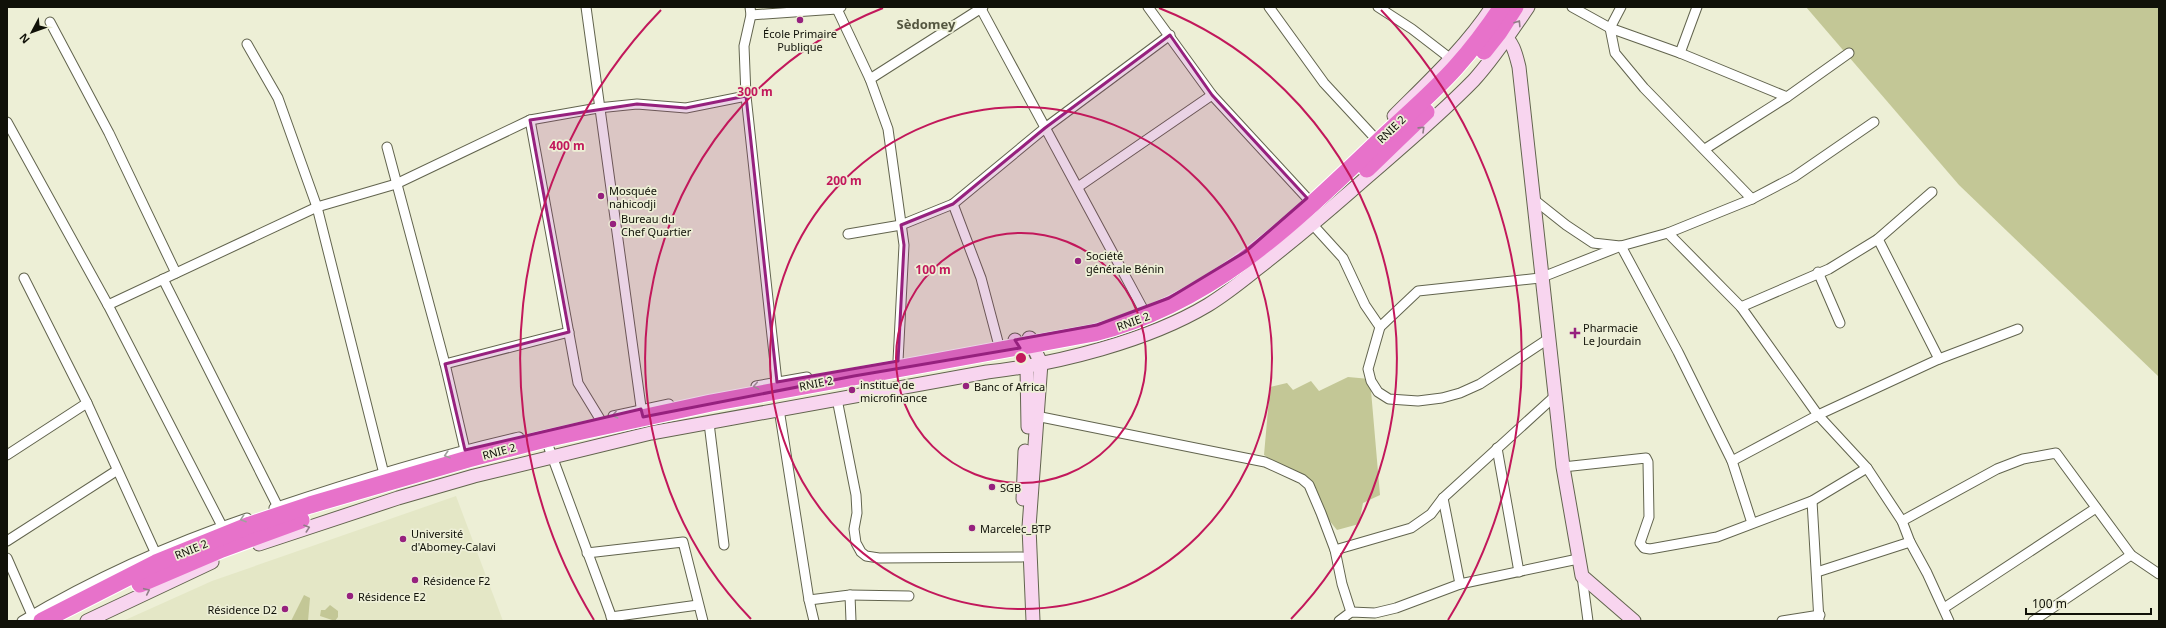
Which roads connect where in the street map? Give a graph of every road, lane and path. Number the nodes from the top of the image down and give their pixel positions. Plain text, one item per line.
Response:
1 (586, 7) edge
2 (981, 7) edge
3 (1148, 7) edge
4 (1269, 7) edge
5 (1378, 7) edge
6 (1492, 7) edge
7 (1502, 7) edge
8 (1515, 7) edge
9 (1528, 7) edge
10 (1572, 7) edge
11 (1621, 7) edge
12 (1698, 7) edge
13 (839, 8) edge
14 (751, 11) edge
15 (50, 22) dead end
16 (1610, 28) junction
17 (1498, 32) junction
18 (1170, 35) junction
19 (247, 44) dead end
20 (1680, 53) junction
21 (1849, 53) dead end
22 (1451, 59) junction
23 (870, 80) junction
24 (1212, 95) junction
25 (746, 96) junction
26 (1787, 97) junction
27 (598, 108) junction
28 (530, 120) junction
29 (7, 122) edge
30 (1874, 122) dead end
31 (1045, 128) junction
32 (1374, 137) junction
33 (387, 147) dead end
34 (1705, 149) junction
35 (396, 184) junction
36 (1078, 187) junction
37 (1932, 192) dead end
38 (1307, 198) junction
39 (1532, 198) junction
40 (1752, 199) junction
41 (953, 204) junction
42 (317, 207) junction
43 (901, 224) junction
44 (1313, 225) junction
45 (1668, 233) junction
46 (848, 234) dead end
47 (1878, 239) junction
48 (1621, 246) junction
49 (1818, 272) junction
50 (176, 273) junction
51 (24, 278) dead end
52 (1540, 278) junction
53 (163, 279) junction
54 (108, 305) junction
55 (1741, 307) junction
56 (1143, 309) junction
57 (1840, 323) dead end
58 (1380, 327) junction
59 (2018, 329) dead end
60 (570, 332) junction
61 (1548, 339) junction
62 (998, 342) junction
63 (1028, 352) junction
64 (1939, 359) junction
65 (898, 361) junction
66 (445, 364) junction
67 (777, 382) junction
68 (1555, 396) junction
69 (837, 399) junction
70 (87, 404) junction
71 (779, 409) junction
72 (642, 413) junction
73 (1818, 415) junction
74 (1036, 416) junction
75 (600, 419) junction
76 (710, 424) junction
77 (1497, 448) junction
78 (464, 450) junction
79 (550, 452) junction
80 (7, 455) edge
81 (1732, 461) junction
82 (1563, 468) junction
83 (1867, 468) junction
84 (116, 471) junction
85 (384, 474) junction
86 (1443, 498) junction
87 (1812, 501) junction
88 (278, 507) junction
89 (2096, 508) junction
90 (1902, 521) junction
91 (1752, 523) junction
92 (222, 526) junction
93 (7, 541) edge
94 (1910, 542) junction
95 (724, 545) dead end
96 (1335, 550) junction
97 (587, 553) junction
98 (156, 554) junction
99 (2131, 555) junction
100 (1022, 557) junction
101 (7, 558) edge
102 (1578, 559) junction
103 (1519, 572) junction
104 (1817, 572) junction
105 (2159, 574) edge
106 (1582, 576) junction
107 (1460, 584) junction
108 (850, 595) junction
109 (910, 596) dead end
110 (809, 600) junction
111 (698, 605) junction
112 (1944, 608) junction
113 (1351, 612) junction
114 (1377, 617) edge
115 (37, 618) edge
116 (1819, 618) edge
117 (612, 619) edge
118 (22, 621) edge
119 (66, 621) edge
120 (87, 621) edge
121 (703, 621) edge
122 (814, 621) edge
123 (852, 621) edge
124 (1024, 621) edge
125 (1033, 621) edge
126 (1339, 621) edge
127 (1588, 621) edge
128 (1634, 621) edge
129 (1782, 621) edge
130 (1948, 621) edge
131 (2034, 621) edge

1 - 27 street
2 - 23 street
2 - 31 street
3 - 18 street
4 - 32 street
5 - 22 street
6 - 22 street
7 - 17 highway, RNIE 2 / RNIE 2
8 - 17 highway, RNIE 2 / RNIE 2
17 -> 9 street
10 - 16 street
11 - 16 street
12 - 20 street
13 - 14 street
13 - 23 street
14 - 25 street
15 - 50 street
16 - 20 street
16 - 34 street
17 - 39 street
44 -> 17 street
17 - 63 highway, RNIE 2 / RNIE 2
18 - 24 street
18 - 31 street
19 - 42 street
20 - 26 street
21 - 26 street
22 - 32 street
23 - 43 street
24 - 36 street
24 - 38 street
25 - 27 street
25 - 67 street
26 - 34 street
27 - 28 street
27 - 72 street
28 - 35 street
28 - 60 street
29 - 54 street
30 - 40 street
31 - 36 street
31 - 41 street
32 - 38 street
33 - 35 street
34 - 40 street
35 - 42 street
35 - 66 street
36 - 56 street
37 - 47 street
38 - 56 street
39 - 48 street
39 - 52 street
40 - 45 street
41 - 43 street
41 - 62 street
42 - 50 street
42 - 85 street
43 - 46 street
43 - 65 street
44 - 58 street
44 - 63 street
45 - 48 street
45 - 55 street
47 - 49 street
47 - 64 street
48 - 52 street
48 - 81 street
49 - 55 street
49 - 57 street
50 - 53 street
51 - 70 street
52 - 58 street
52 - 61 street
53 - 54 street
53 - 88 street
54 - 92 street
55 - 73 street
56 - 63 street
58 - 61 street
59 - 64 street
60 - 66 street
60 - 75 street
61 - 68 street
62 - 63 street
62 - 65 street
63 - 69 street
63 - 72 highway, RNIE 2 / RNIE 2
63 - 74 street
63 - 79 highway, RNIE 2 / RNIE 2
63 - 100 street
64 - 73 street
65 - 67 street
66 - 78 street
67 -> 72 street
68 - 77 street
68 - 82 street
69 - 71 street
69 - 100 street
70 - 80 street
70 - 84 street
71 - 76 street
71 - 110 street
72 -> 75 street
72 - 115 highway, RNIE 2 / RNIE 2
73 - 81 street
73 - 83 street
74 - 96 street
74 - 125 street
75 - 78 street
76 - 79 street
76 - 95 street
77 - 86 street
77 - 103 street
78 -> 85 street
79 - 97 street
79 - 119 highway, RNIE 2 / RNIE 2
120 -> 79 street
81 - 91 street
82 - 91 street
82 - 102 street
83 - 87 street
83 - 90 street
84 - 93 street
84 - 98 street
85 - 88 street
86 - 96 street
86 - 107 street
87 - 91 street
87 - 104 street
88 -> 92 street
89 - 90 street
89 - 99 street
89 - 112 street
90 - 94 street
92 - 98 street
94 - 104 street
94 - 112 street
96 - 113 street
97 - 111 street
97 - 117 street
98 - 115 street
99 - 105 street
99 - 131 street
100 - 124 street
101 - 115 street
102 - 103 street
102 - 106 street
103 - 107 street
104 - 116 street
106 - 127 street
106 - 128 street
107 - 114 street
108 - 109 street
108 - 110 street
108 - 123 street
110 - 122 street
111 - 117 street
111 - 121 street
112 - 130 street
113 - 114 street
113 - 126 street
115 - 118 street
116 - 129 street

